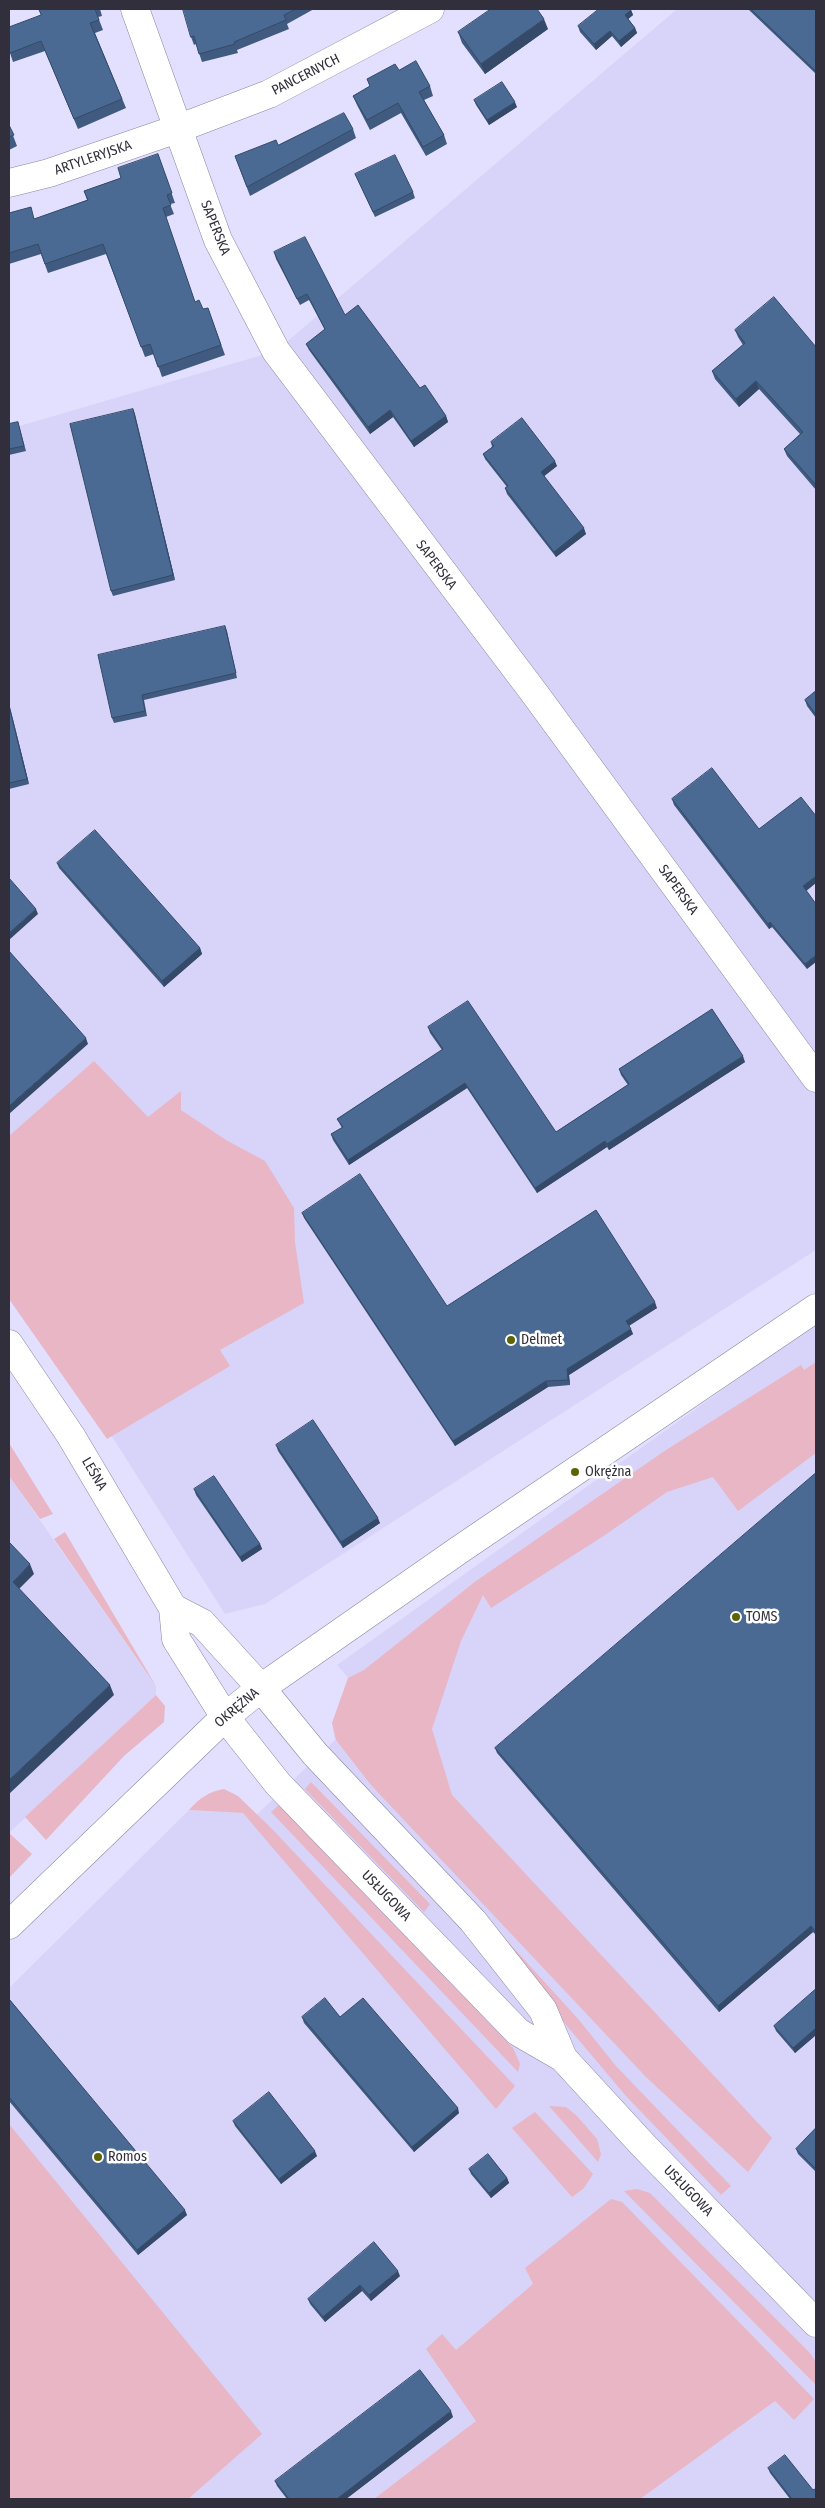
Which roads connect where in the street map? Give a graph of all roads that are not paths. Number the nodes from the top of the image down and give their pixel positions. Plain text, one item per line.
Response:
1 (135, 9) edge
2 (430, 9) edge
3 (177, 129) junction
4 (9, 183) edge
5 (816, 1078) edge
6 (816, 1308) edge
7 (9, 1344) edge
8 (173, 1608) junction
9 (261, 1688) junction
10 (225, 1717) junction
11 (9, 1925) edge
12 (563, 2058) junction
13 (816, 2323) edge

1 - 3 street, SAPERSKA
2 - 3 street, PANCERNYCH
3 - 4 street, ARTYLERYJSKA
3 - 5 street, SAPERSKA
6 - 9 street, OKRĘŻNA
7 - 8 street, LEŚNA
8 - 9 street
8 - 10 street, LEŚNA
9 - 10 street, OKRĘŻNA
9 - 12 street, USŁUGOWA
10 - 11 street, OKRĘŻNA
10 - 12 street, USŁUGOWA
12 - 13 street, USŁUGOWA

